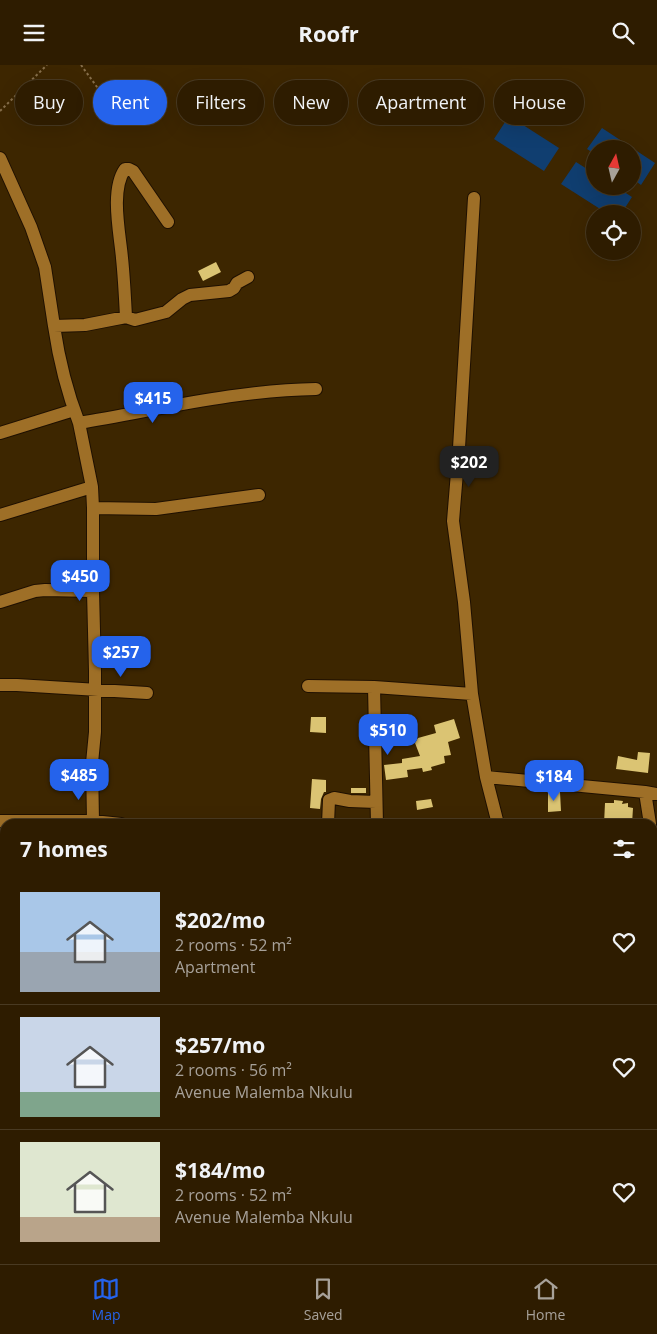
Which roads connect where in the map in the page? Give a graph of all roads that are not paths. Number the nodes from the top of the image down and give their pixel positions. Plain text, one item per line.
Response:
1 (0, 158) edge
2 (474, 198) dead end
3 (168, 222) dead end
4 (248, 277) dead end
5 (126, 317) junction
6 (54, 326) junction
7 (316, 389) dead end
8 (74, 410) junction
9 (79, 423) junction
10 (0, 433) edge
11 (92, 487) junction
12 (259, 495) dead end
13 (93, 508) junction
14 (0, 515) edge
15 (93, 591) junction
16 (0, 602) edge
17 (0, 685) edge
18 (308, 686) dead end
19 (374, 687) junction
20 (94, 690) junction
21 (147, 693) dead end
22 (472, 693) junction
23 (486, 777) junction
24 (651, 793) edge
25 (376, 802) junction
26 (93, 819) edge
27 (328, 819) edge
28 (377, 819) edge
29 (497, 819) edge
30 (650, 819) edge

1 - 6 street
2 - 22 street
3 - 5 street
4 - 5 street
5 - 6 street
6 - 8 street
7 - 9 street
8 - 9 street
8 - 10 street
9 - 11 street
11 - 13 street
11 - 14 street
12 - 13 street
13 - 15 street
15 - 16 street
15 - 20 street
17 - 20 street
18 - 19 street
19 - 22 street
19 - 25 street
20 - 21 street
20 - 26 street
22 - 23 street
23 - 24 street
23 - 29 street
24 - 30 street
25 - 27 street
25 - 28 street

